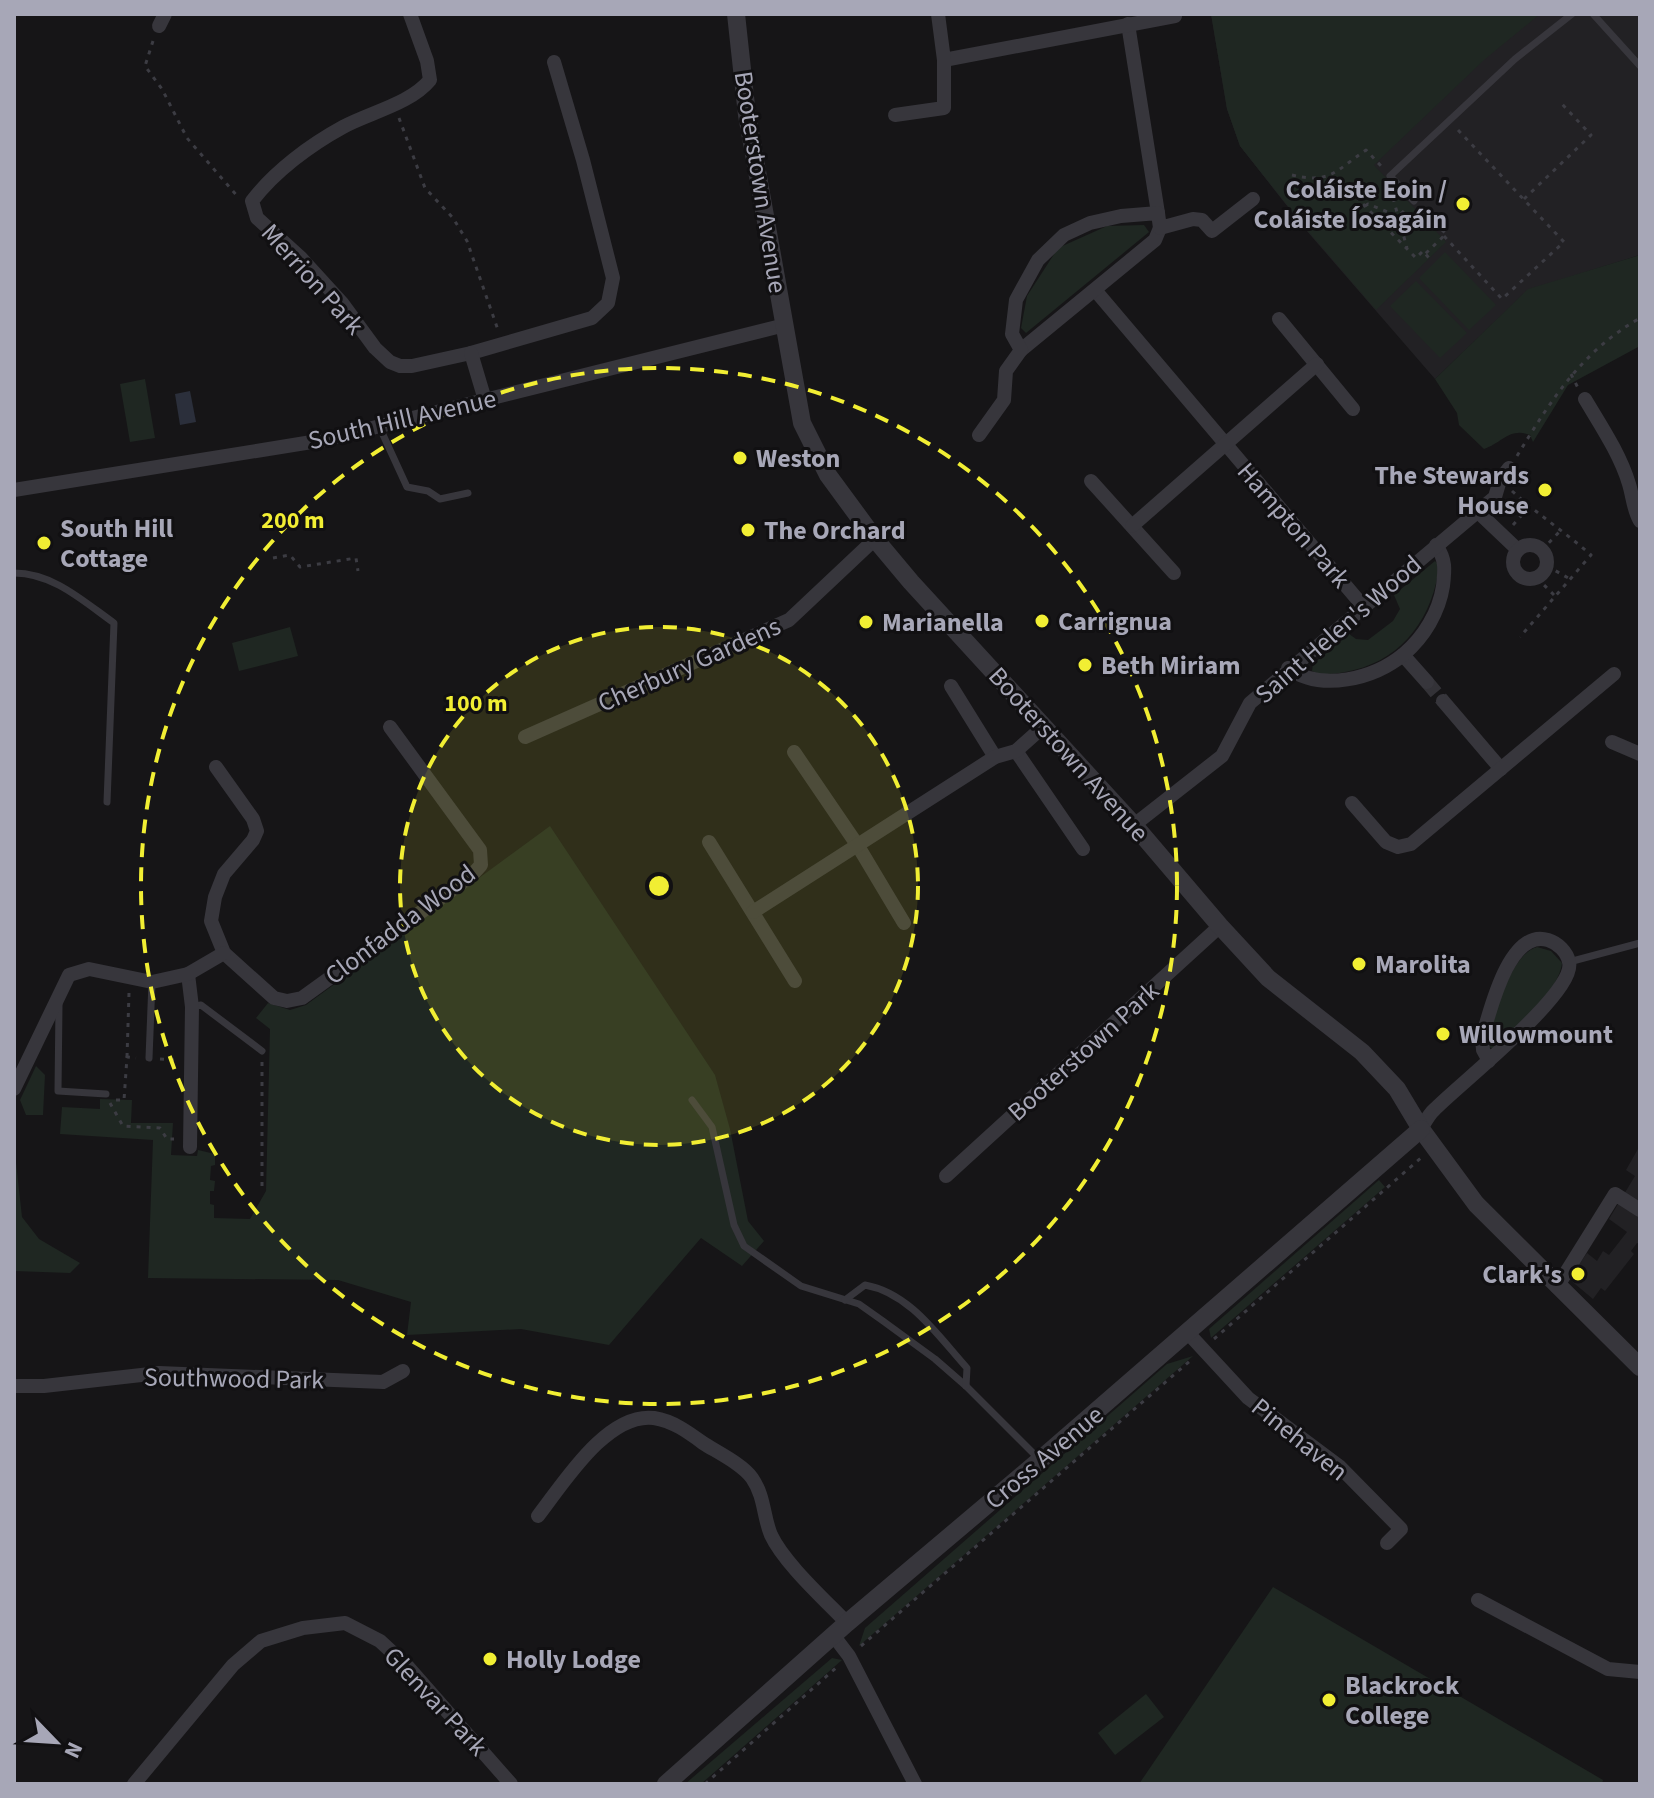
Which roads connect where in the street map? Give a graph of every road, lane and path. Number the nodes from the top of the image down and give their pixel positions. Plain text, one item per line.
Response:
1 (410, 14) edge
2 (736, 14) edge
3 (938, 14) edge
4 (1572, 14) edge
5 (1593, 14) edge
6 (1175, 16) edge
7 (162, 20) edge
8 (1128, 24) junction
9 (944, 60) junction
10 (554, 62) dead end
11 (1640, 66) edge
12 (394, 103) junction
13 (1561, 103) dead end
14 (895, 115) dead end
15 (1449, 120) junction
16 (1292, 175) dead end
17 (1390, 176) junction
18 (1356, 197) dead end
19 (1253, 199) dead end
20 (1524, 199) junction
21 (252, 201) junction
22 (1414, 201) junction
23 (1365, 206) junction
24 (1398, 216) junction
25 (1159, 220) junction
26 (1386, 227) junction
27 (1444, 236) junction
28 (1407, 248) junction
29 (1095, 290) junction
30 (1640, 318) edge
31 (1279, 319) dead end
32 (785, 325) junction
33 (503, 343) junction
34 (1021, 350) junction
35 (471, 353) junction
36 (1317, 364) junction
37 (1585, 399) dead end
38 (485, 400) junction
39 (1353, 409) dead end
40 (379, 426) junction
41 (979, 435) dead end
42 (1225, 445) junction
43 (1509, 468) joint
44 (1500, 480) junction
45 (1091, 481) dead end
46 (14, 490) edge
47 (468, 493) dead end
48 (1529, 507) junction
49 (1478, 512) junction
50 (1640, 521) edge
51 (1132, 526) junction
52 (1562, 529) junction
53 (1503, 535) junction
54 (875, 539) junction
55 (1436, 545) junction
56 (1518, 550) junction
57 (1542, 550) junction
58 (273, 558) dead end
59 (358, 571) dead end
60 (1542, 572) junction
61 (14, 573) edge
62 (1174, 573) dead end
63 (1570, 579) junction
64 (1555, 596) junction
65 (1363, 606) junction
66 (1520, 637) dead end
67 (1403, 655) junction
68 (1288, 668) junction
69 (1614, 674) dead end
70 (1427, 682) tunnel mouth
71 (951, 686) dead end
72 (1443, 701) tunnel mouth
73 (1044, 726) junction
74 (390, 727) dead end
75 (525, 737) dead end
76 (1612, 742) dead end
77 (1016, 751) junction
78 (794, 752) dead end
79 (1640, 754) edge
80 (995, 757) junction
81 (216, 767) dead end
82 (1501, 769) junction
83 (107, 802) dead end
84 (1352, 803) dead end
85 (1134, 825) junction
86 (709, 842) dead end
87 (858, 846) junction
88 (1083, 849) dead end
89 (753, 912) junction
90 (904, 923) dead end
91 (1220, 926) junction
92 (1640, 943) edge
93 (224, 953) junction
94 (1569, 962) junction
95 (188, 974) junction
96 (795, 981) dead end
97 (152, 986) junction
98 (59, 997) junction
99 (192, 1007) junction
100 (262, 1051) joint
101 (127, 1057) junction
102 (149, 1058) junction
103 (192, 1061) junction
104 (1489, 1061) junction
105 (14, 1089) edge
106 (106, 1094) dead end
107 (692, 1100) dead end
108 (1421, 1129) junction
109 (190, 1143) joint
110 (1415, 1163) dead end
111 (946, 1176) dead end
112 (262, 1191) dead end
113 (1640, 1210) edge
114 (1557, 1287) junction
115 (845, 1300) junction
116 (1188, 1333) junction
117 (1203, 1350) junction
118 (1640, 1367) edge
119 (403, 1371) dead end
120 (14, 1386) edge
121 (966, 1386) junction
122 (1040, 1460) junction
123 (538, 1516) dead end
124 (1387, 1543) dead end
125 (1478, 1600) dead end
126 (840, 1629) junction
127 (849, 1656) junction
128 (1640, 1672) edge
129 (134, 1784) edge
130 (511, 1784) edge
131 (666, 1784) edge
132 (705, 1784) edge
133 (915, 1784) edge

1 - 12 street, Merrion Park
2 - 32 street, Booterstown Avenue
3 - 9 street
4 - 15 lane
5 - 11 lane
6 - 8 street
7 - 21 path
8 - 9 street
8 - 25 street
9 - 14 street
10 - 33 street, Merrion Park
12 - 21 street, Merrion Park
12 - 33 path
13 - 20 path
15 - 17 lane
15 - 20 path
16 - 17 path
17 - 22 lane
17 - 24 path
18 - 23 path
19 - 25 street
20 - 27 path
21 - 35 street, Merrion Park
22 - 24 path
22 - 27 path
23 - 24 path
23 - 26 path
24 - 26 path
24 - 28 path
25 - 29 street
25 - 34 street
26 - 28 path
27 - 28 path
29 - 34 street
29 - 42 street, Hampton Park
30 - 43 path
31 - 36 street
32 - 38 street, South Hill Avenue
32 - 54 street, Booterstown Avenue
33 - 35 street, Merrion Park
34 - 41 street
35 - 38 street
36 - 39 street
36 - 42 street, Hampton Park
37 - 50 street
38 - 40 street, South Hill Avenue
40 - 46 street, South Hill Avenue
40 - 47 lane
42 - 51 street, Hampton Park
42 - 65 street, Hampton Park
43 - 44 street, Saint Helen's Wood
44 - 48 path
44 - 49 street, Saint Helen's Wood
45 - 51 street
48 - 52 path
48 - 53 path
49 - 53 street
49 - 55 street, Saint Helen's Wood
51 - 62 street
52 - 57 path
52 - 63 path
53 - 56 street
54 - 73 street, Booterstown Avenue
54 - 75 street, Cherbury Gardens
55 - 65 street, Saint Helen's Wood
55 - 67 street
56 - 57 street
56 - 60 street
57 - 60 street
58 - 59 path
60 - 63 path
60 - 64 path
61 - 83 lane
63 - 64 path
64 - 66 path
65 - 68 street, Saint Helen's Wood
67 - 68 street
67 - 70 street
68 - 85 street, Saint Helen's Wood
69 - 82 street
71 - 80 street
72 - 82 street
73 - 77 street
73 - 85 street, Booterstown Avenue
74 - 93 street, Clonfadda Wood
76 - 79 street
77 - 80 street
77 - 88 street
78 - 87 street
80 - 87 street
81 - 93 street
82 - 84 street
85 - 91 street, Booterstown Avenue
86 - 89 street
87 - 89 street
87 - 90 street
89 - 96 street
91 - 108 street, Booterstown Avenue
91 - 111 street, Booterstown Park
92 - 94 lane
93 - 95 street
94 - 104 street
94 - 104 street
95 - 97 street
95 - 99 street
97 - 98 street
97 - 101 path
97 - 102 lane
98 - 105 street
98 - 106 lane
99 - 100 lane
99 - 103 street
100 - 112 path
101 - 102 path
101 - 109 path
102 - 103 path
103 - 109 street
104 - 108 street
107 - 115 lane
108 - 114 street, Booterstown Avenue
108 - 116 street, Cross Avenue
110 - 117 path
113 - 114 street
114 - 118 street, Booterstown Avenue
115 - 121 lane
115 - 121 lane
116 - 117 street, Pinehaven
116 - 122 street, Cross Avenue
117 - 124 street, Pinehaven
117 - 127 path
119 - 120 street, Southwood Park
121 - 122 lane
122 - 126 street, Cross Avenue
123 - 126 street
125 - 128 street
126 - 127 street
126 - 131 street, Cross Avenue
127 - 132 path
127 - 133 street
129 - 130 street, Glenvar Park

